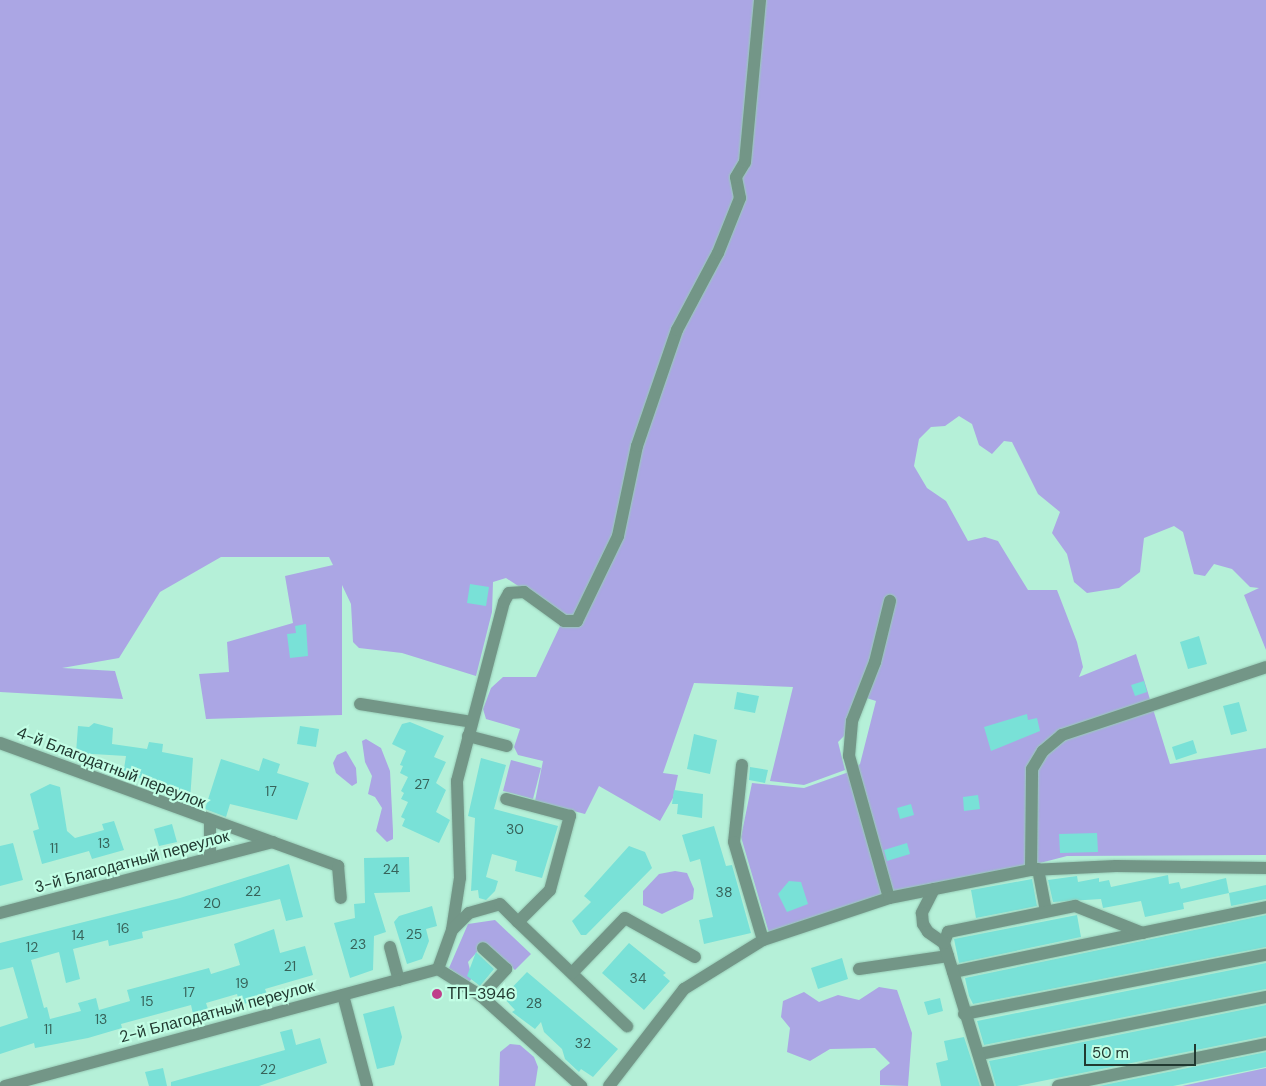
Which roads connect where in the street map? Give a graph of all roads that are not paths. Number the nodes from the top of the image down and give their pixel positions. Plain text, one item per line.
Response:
1 (760, 0) edge
2 (890, 601) dead end
3 (1266, 667) edge
4 (360, 704) dead end
5 (472, 722) junction
6 (468, 736) junction
7 (0, 743) edge
8 (507, 746) dead end
9 (742, 765) dead end
10 (506, 799) dead end
11 (210, 822) junction
12 (273, 842) junction
13 (210, 858) junction
14 (1266, 868) edge
15 (1035, 869) junction
16 (934, 889) junction
17 (341, 898) dead end
18 (889, 898) junction
19 (1266, 907) edge
20 (1046, 911) junction
21 (0, 913) edge
22 (518, 922) junction
23 (452, 930) junction
24 (1143, 932) junction
25 (764, 940) junction
26 (944, 942) junction
27 (390, 947) dead end
28 (483, 948) dead end
29 (1266, 955) edge
30 (948, 956) junction
31 (695, 957) dead end
32 (859, 968) dead end
33 (438, 969) junction
34 (953, 972) junction
35 (572, 973) junction
36 (399, 980) junction
37 (343, 995) junction
38 (482, 996) junction
39 (1266, 997) edge
40 (964, 1014) junction
41 (627, 1026) dead end
42 (1266, 1044) edge
43 (980, 1054) junction
44 (5, 1086) edge
45 (367, 1086) edge
46 (581, 1086) edge
47 (609, 1086) edge
48 (988, 1086) edge
49 (1058, 1086) edge

1 - 5 street
2 - 18 street
3 - 15 street
4 - 5 street
5 - 6 street
6 - 8 street
6 - 23 street
7 - 11 street, 4-й Благодатный переулок
9 - 25 street
10 - 22 street
11 - 12 street, 4-й Благодатный переулок
11 - 13 street
12 - 13 street, 3-й Благодатный переулок
12 - 17 street, 4-й Благодатный переулок
13 - 21 street, 3-й Благодатный переулок
14 - 15 street
15 - 16 street
15 - 20 street
16 - 18 street
16 - 26 street
18 - 25 street
19 - 24 street
20 - 24 street
20 - 26 street
22 - 23 street
22 - 35 street
23 - 33 street
24 - 34 street
25 - 47 street
26 - 30 street
27 - 36 street
28 - 38 street
29 - 40 street
30 - 32 street
30 - 34 street
31 - 35 street
33 - 36 street, 2-й Благодатный переулок
33 - 38 street
34 - 40 street
35 - 41 street
36 - 37 street, 2-й Благодатный переулок
37 - 44 street, 2-й Благодатный переулок
37 - 45 street
38 - 46 street
39 - 43 street
40 - 43 street
42 - 49 street
43 - 48 street

